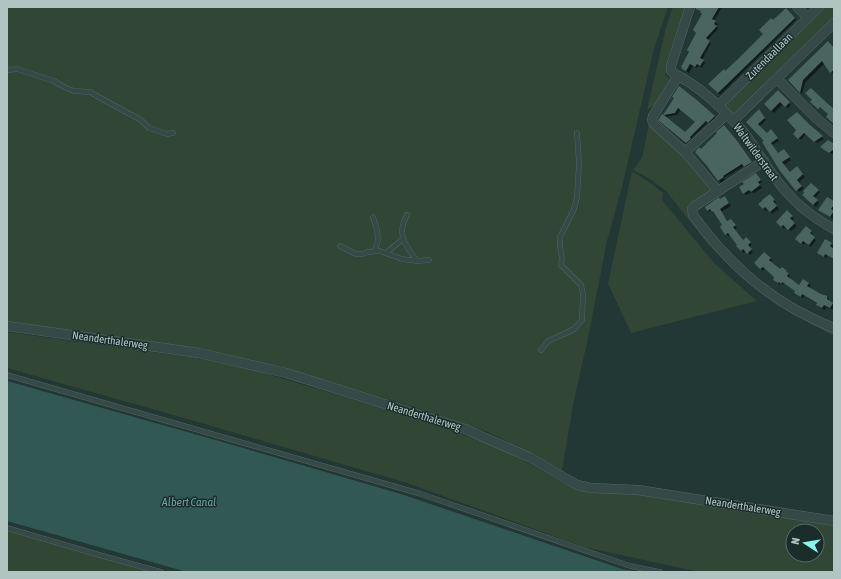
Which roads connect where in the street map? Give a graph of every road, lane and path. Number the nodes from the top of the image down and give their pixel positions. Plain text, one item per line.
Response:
1 (690, 7) edge
2 (797, 7) edge
3 (819, 7) edge
4 (808, 18) junction
5 (834, 23) edge
6 (7, 68) edge
7 (678, 76) junction
8 (777, 79) junction
9 (718, 106) junction
10 (727, 114) junction
11 (733, 121) junction
12 (173, 133) dead end
13 (578, 133) dead end
14 (834, 133) edge
15 (685, 152) junction
16 (764, 162) junction
17 (718, 191) junction
18 (407, 215) dead end
19 (373, 217) dead end
20 (834, 229) edge
21 (403, 238) junction
22 (340, 246) dead end
23 (374, 251) junction
24 (386, 253) junction
25 (429, 260) dead end
26 (417, 261) junction
27 (7, 326) edge
28 (834, 328) edge
29 (541, 350) dead end
30 (7, 376) edge
31 (834, 521) edge
32 (7, 528) edge
33 (161, 572) edge
34 (660, 572) edge

1 - 7 street
2 - 4 street
3 - 4 street, Zutendaallaan
4 - 9 street, Zutendaallaan
5 - 8 street, Zutendaallaan
6 - 12 lane
7 - 9 street, Waltwilderstraat
7 - 15 street
8 - 11 street, Zutendaallaan
8 - 14 street
9 - 10 street, Waltwilderstraat
10 - 11 street, Waltwilderstraat
10 - 15 street
11 - 16 street, Waltwilderstraat
13 - 29 lane
15 - 17 street
16 - 17 street
16 - 20 street, Waltwilderstraat
17 - 28 street
18 - 21 lane
19 - 23 lane
21 - 24 lane
21 - 26 lane
22 - 23 lane
23 - 24 lane
24 - 26 lane
25 - 26 lane
27 - 31 street, Neanderthalerweg
30 - 34 lane
32 - 33 lane

